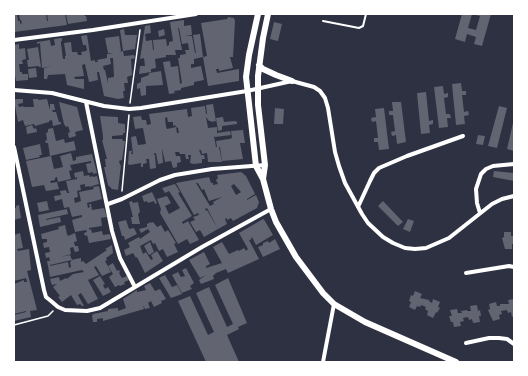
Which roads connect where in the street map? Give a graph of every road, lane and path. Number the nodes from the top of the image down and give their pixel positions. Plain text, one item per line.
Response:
1 (196, 14) edge
2 (258, 14) edge
3 (268, 14) edge
4 (366, 14) edge
5 (323, 21) dead end
6 (141, 23) junction
7 (14, 40) edge
8 (259, 64) junction
9 (292, 81) junction
10 (258, 89) junction
11 (14, 90) edge
12 (247, 91) junction
13 (86, 102) junction
14 (129, 109) junction
15 (463, 136) dead end
16 (14, 147) edge
17 (514, 164) edge
18 (265, 165) junction
19 (256, 166) junction
20 (263, 179) junction
21 (514, 196) edge
22 (122, 199) junction
23 (108, 204) junction
24 (358, 207) junction
25 (271, 209) junction
26 (480, 213) junction
27 (514, 267) edge
28 (466, 273) dead end
29 (135, 286) junction
30 (334, 304) junction
31 (58, 307) junction
32 (14, 325) edge
33 (466, 343) dead end
34 (514, 344) edge
35 (323, 362) edge
36 (456, 362) edge

1 - 6 street
2 - 12 main road
3 - 8 main road
4 - 5 lane
6 - 7 street
6 - 14 path
8 - 9 main road
8 - 10 main road
9 - 10 street
9 - 24 street
10 - 12 street
10 - 18 main road
11 - 13 street
12 - 14 street
12 - 19 main road
13 - 14 street
13 - 23 street
14 - 22 path
15 - 24 street
16 - 31 street
17 - 26 street
18 - 19 street
18 - 20 main road
19 - 20 main road
19 - 22 street
20 - 25 main road
21 - 26 street
22 - 23 street
23 - 29 street
24 - 26 street
25 - 29 street
25 - 30 main road
27 - 28 street
29 - 31 street
30 - 35 street
30 - 36 main road
31 - 32 path
33 - 34 street

